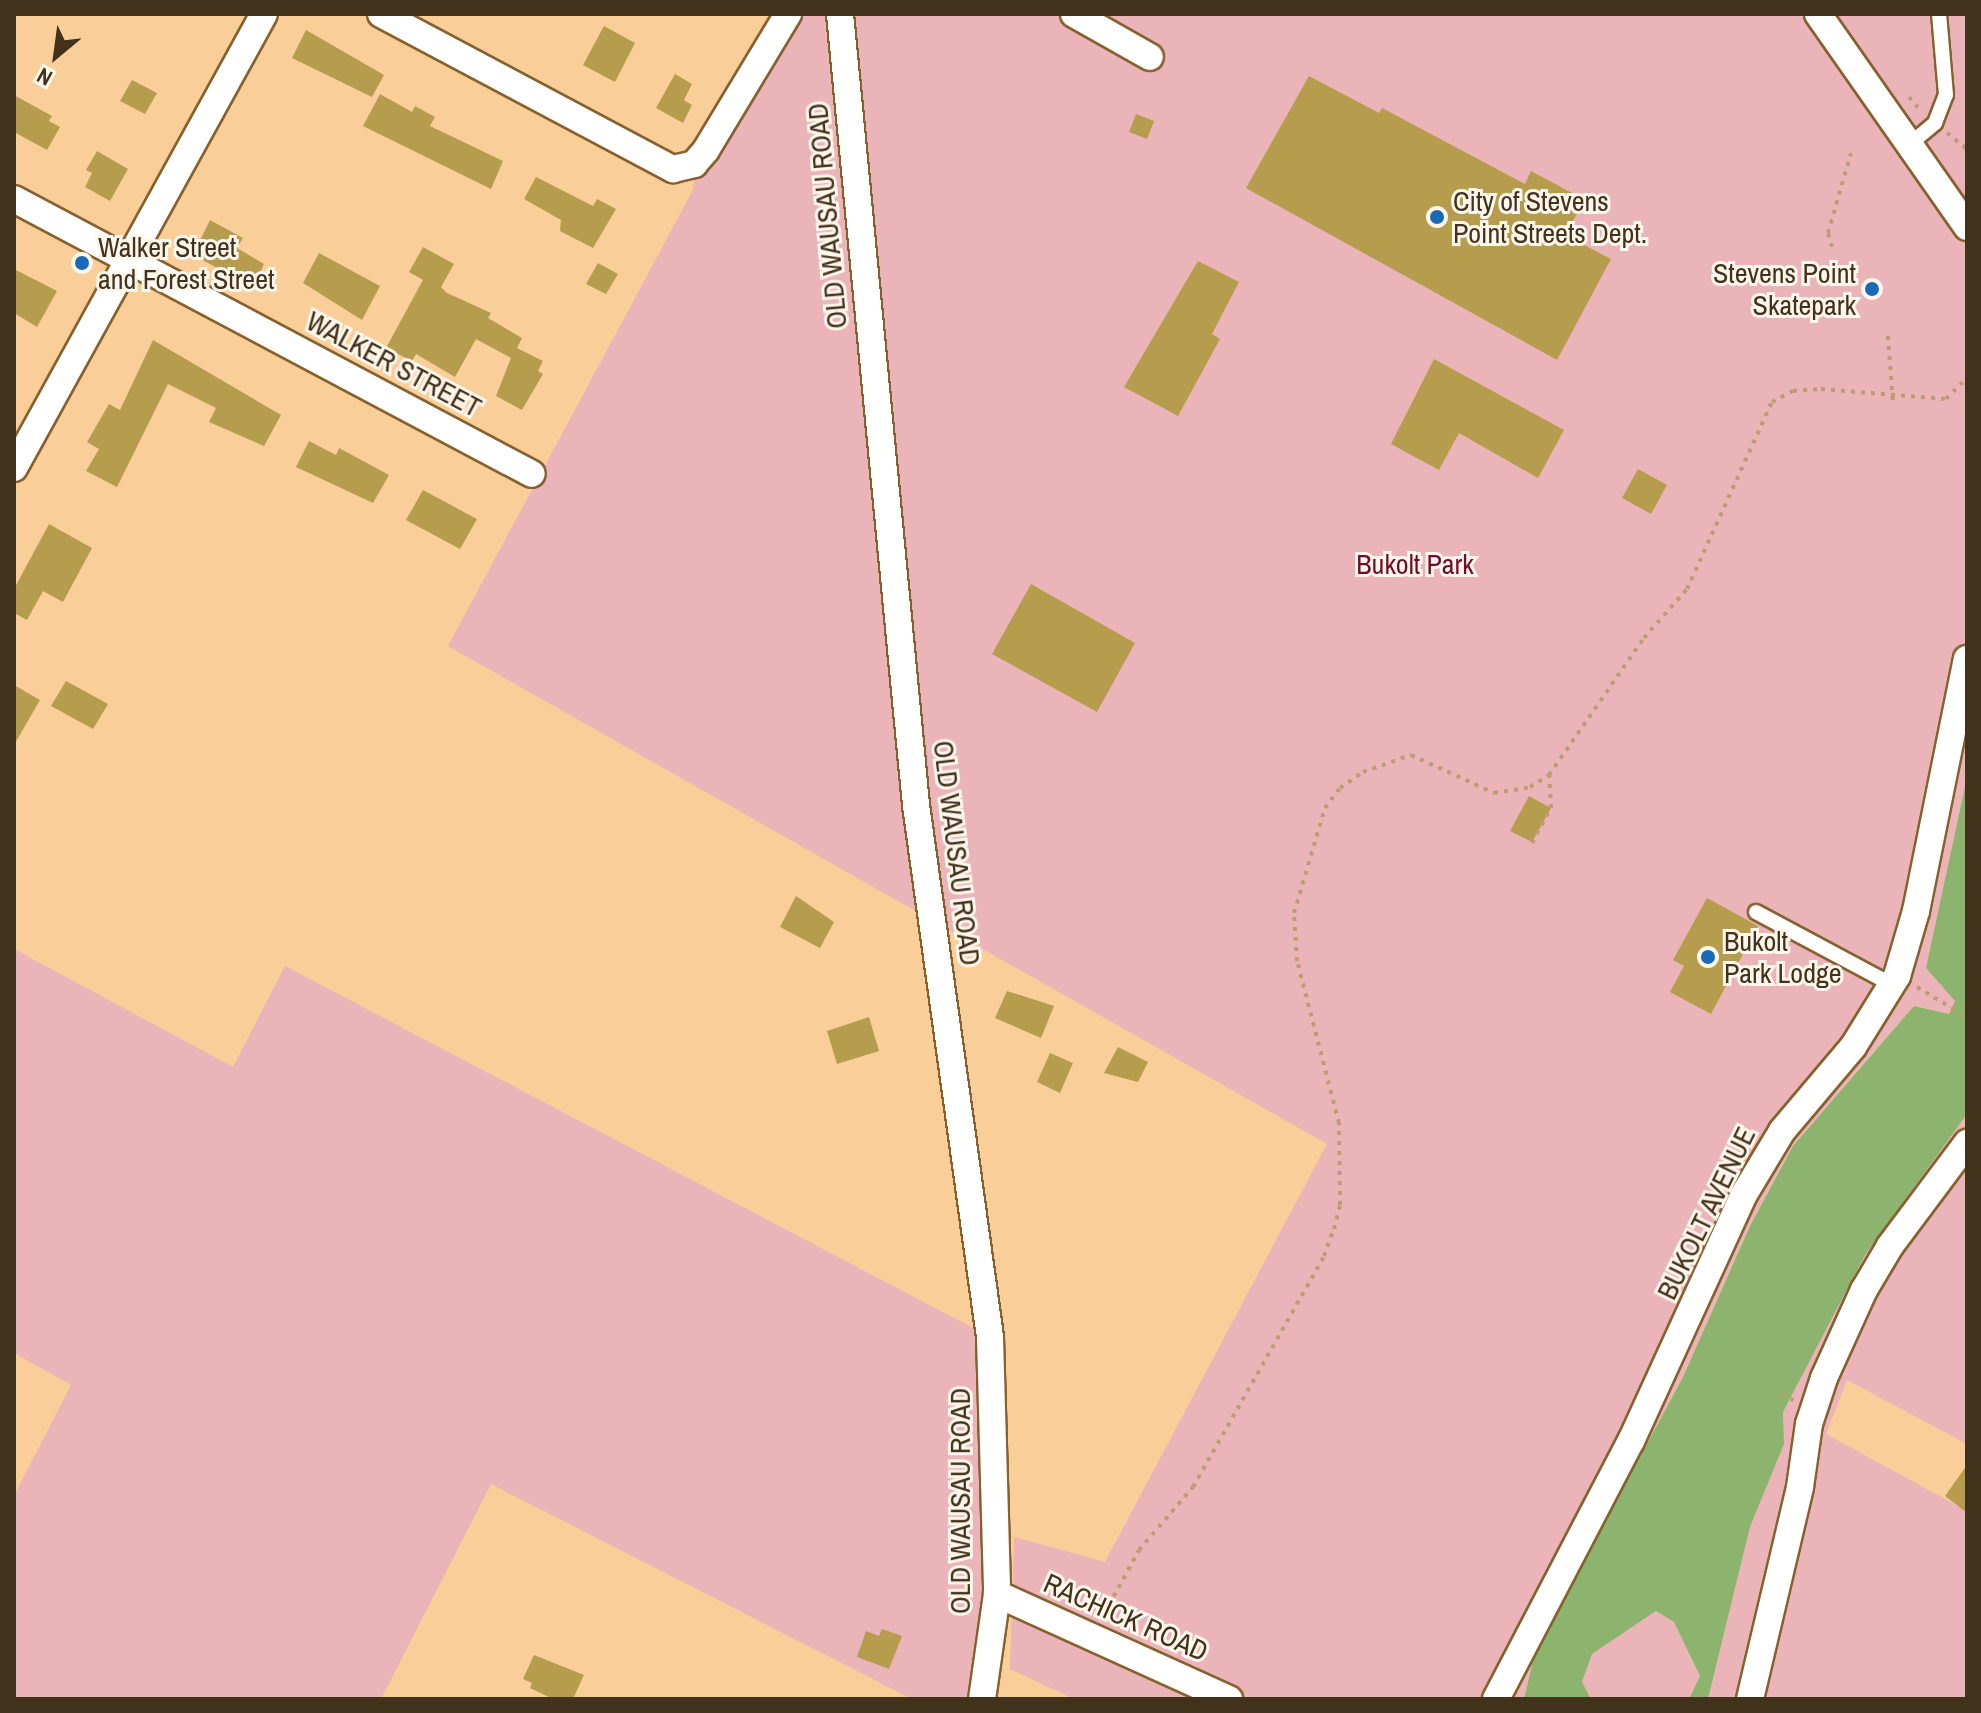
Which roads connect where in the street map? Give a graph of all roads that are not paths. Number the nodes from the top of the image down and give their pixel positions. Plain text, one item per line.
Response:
1 (264, 14) edge
2 (381, 14) edge
3 (788, 14) edge
4 (840, 14) edge
5 (1074, 14) edge
6 (1818, 14) edge
7 (1939, 14) edge
8 (1950, 14) edge
9 (1939, 38) junction
10 (1150, 57) dead end
11 (1910, 144) junction
12 (14, 199) edge
13 (1967, 227) edge
14 (130, 261) junction
15 (17, 455) edge
16 (532, 474) dead end
17 (1967, 659) edge
18 (1756, 912) dead end
19 (1895, 981) junction
20 (1967, 1143) edge
21 (997, 1594) junction
22 (982, 1699) edge
23 (1229, 1699) edge
24 (1496, 1699) edge
25 (1750, 1699) edge

1 - 14 street
2 - 3 street
4 - 21 street, OLD WAUSAU ROAD
5 - 10 street
6 - 11 street
7 - 9 lane
8 - 9 lane
9 - 11 lane
11 - 13 street
12 - 14 street, WALKER STREET
14 - 15 street
14 - 16 street, WALKER STREET
17 - 19 street, BUKOLT AVENUE
18 - 19 lane
19 - 24 street, BUKOLT AVENUE
20 - 25 street
21 - 22 street, OLD WAUSAU ROAD
21 - 23 street, RACHICK ROAD

